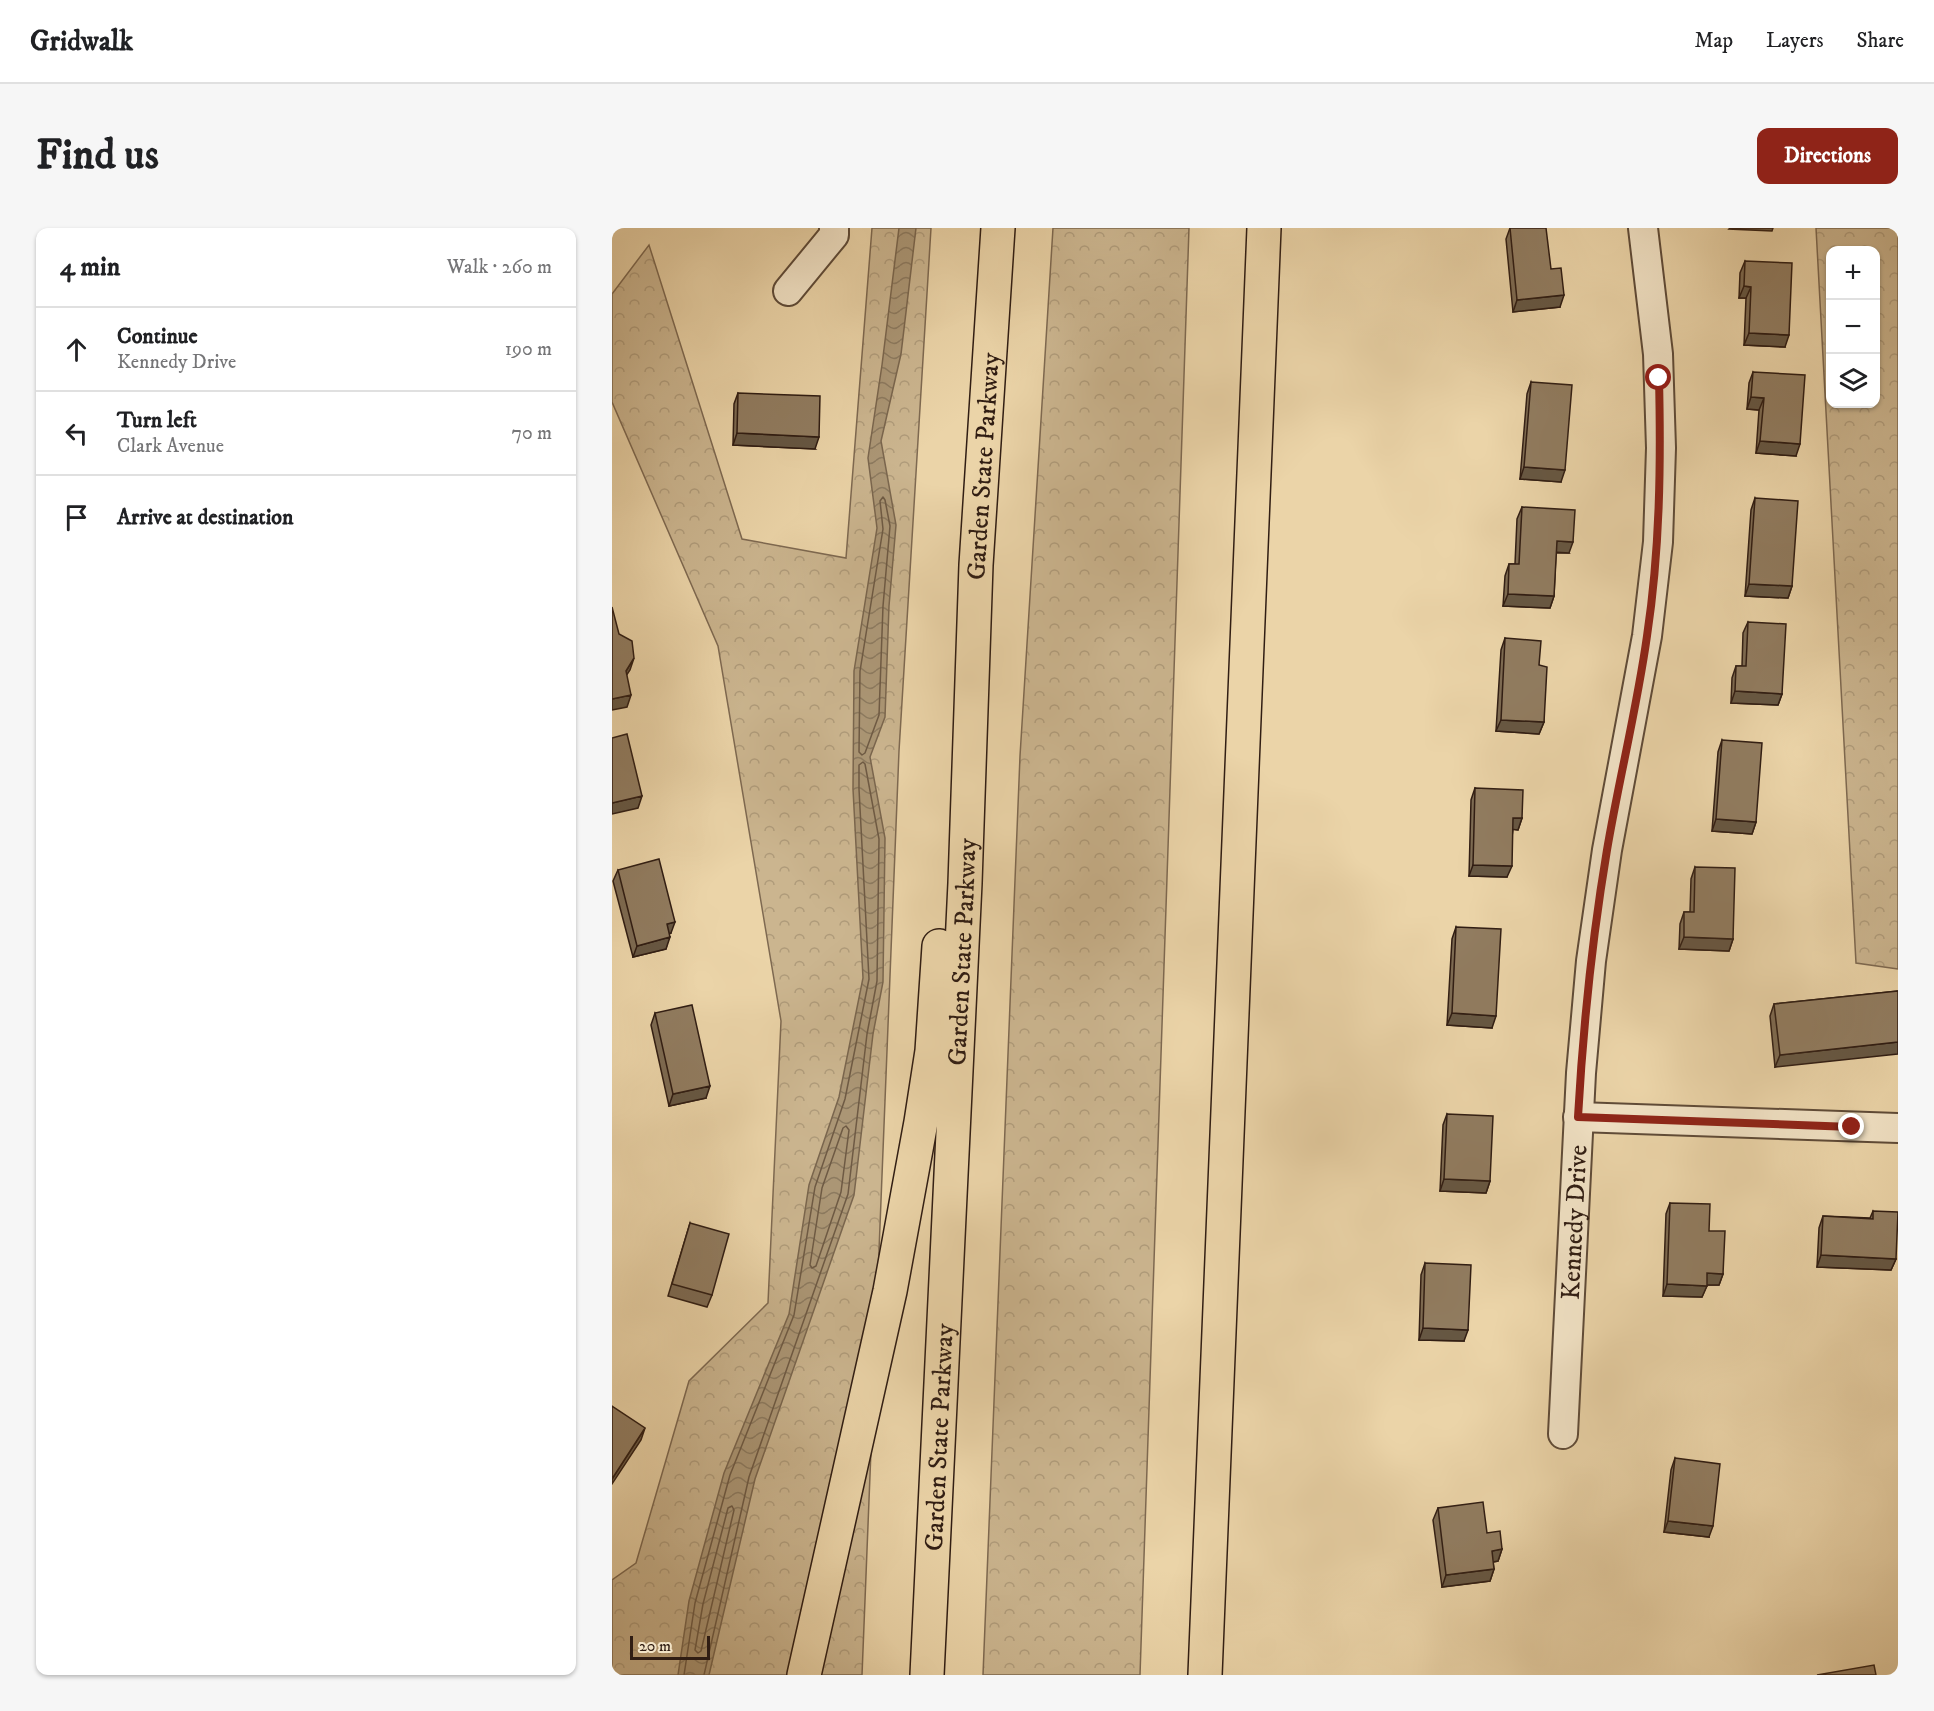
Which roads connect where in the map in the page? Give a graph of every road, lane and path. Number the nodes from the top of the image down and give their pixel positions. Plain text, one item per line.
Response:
1 (834, 228) edge
2 (998, 228) edge
3 (1264, 228) edge
4 (1643, 228) edge
5 (788, 291) dead end
6 (976, 565) junction
7 (1578, 1117) junction
8 (1898, 1128) edge
9 (1563, 1434) dead end
10 (804, 1675) edge
11 (927, 1675) edge
12 (1206, 1675) edge

1 - 5 street
2 - 6 highway, Garden State Parkway
3 - 12 highway
4 - 7 street, Kennedy Drive
6 - 10 highway
6 - 11 highway, Garden State Parkway
7 - 8 street
7 - 9 street, Kennedy Drive

